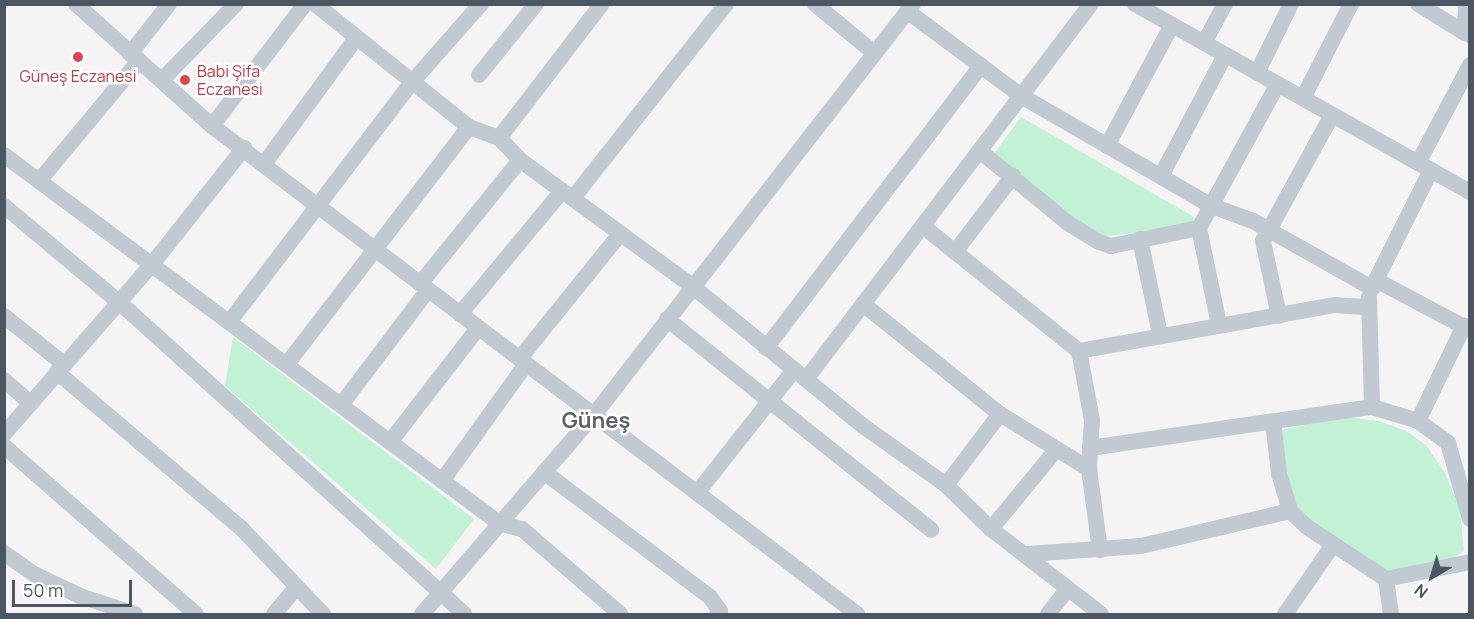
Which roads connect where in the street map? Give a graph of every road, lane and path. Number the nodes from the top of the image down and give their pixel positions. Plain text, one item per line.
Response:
1 (169, 4) edge
2 (236, 4) edge
3 (305, 4) edge
4 (315, 4) edge
5 (536, 4) edge
6 (602, 4) edge
7 (726, 4) edge
8 (814, 4) edge
9 (1091, 4) edge
10 (1135, 4) edge
11 (1225, 4) edge
12 (1291, 4) edge
13 (1352, 4) edge
14 (1418, 4) edge
15 (1466, 4) edge
16 (479, 5) edge
17 (85, 8) edge
18 (910, 8) edge
19 (1172, 25) junction
20 (1467, 34) edge
21 (357, 37) junction
22 (1204, 43) junction
23 (873, 52) junction
24 (1225, 55) junction
25 (134, 58) junction
26 (1470, 65) edge
27 (981, 66) junction
28 (1257, 73) junction
29 (479, 75) dead end
30 (162, 80) junction
31 (412, 81) junction
32 (1278, 84) junction
33 (1023, 97) junction
34 (1303, 98) junction
35 (1332, 115) junction
36 (212, 126) junction
37 (470, 127) junction
38 (499, 138) junction
39 (1107, 146) junction
40 (244, 148) junction
41 (981, 152) junction
42 (4, 155) edge
43 (520, 160) junction
44 (264, 164) junction
45 (1425, 166) junction
46 (1013, 176) junction
47 (1161, 176) junction
48 (39, 181) junction
49 (1468, 188) edge
50 (567, 195) junction
51 (316, 204) junction
52 (4, 206) edge
53 (1212, 206) junction
54 (924, 227) junction
55 (1199, 228) junction
56 (1269, 230) junction
57 (620, 234) junction
58 (1140, 239) junction
59 (375, 249) junction
60 (955, 252) junction
61 (153, 263) junction
62 (1374, 284) junction
63 (692, 286) junction
64 (424, 287) junction
65 (119, 302) junction
66 (863, 304) junction
67 (1367, 307) junction
68 (460, 314) junction
69 (4, 316) edge
70 (1278, 316) junction
71 (667, 319) junction
72 (230, 321) junction
73 (1219, 325) junction
74 (478, 328) junction
75 (1467, 328) edge
76 (1160, 334) junction
77 (766, 348) junction
78 (1079, 351) junction
79 (523, 361) junction
80 (287, 364) junction
81 (60, 368) junction
82 (801, 374) junction
83 (4, 380) edge
84 (770, 402) junction
85 (30, 403) junction
86 (341, 405) junction
87 (1372, 407) junction
88 (1000, 414) junction
89 (594, 415) junction
90 (1273, 421) junction
91 (1418, 421) junction
92 (4, 434) edge
93 (390, 442) junction
94 (4, 446) edge
95 (1090, 448) junction
96 (1055, 451) junction
97 (1089, 469) junction
98 (544, 472) junction
99 (442, 481) junction
100 (946, 485) junction
101 (697, 493) junction
102 (1290, 511) junction
103 (1470, 519) edge
104 (499, 523) junction
105 (991, 529) junction
106 (931, 530) dead end
107 (1333, 545) junction
108 (1100, 550) junction
109 (4, 553) edge
110 (1027, 554) junction
111 (1470, 562) edge
112 (1386, 579) junction
113 (297, 587) junction
114 (1067, 590) junction
115 (442, 595) junction
116 (135, 615) edge
117 (196, 615) edge
118 (274, 615) edge
119 (323, 615) edge
120 (422, 615) edge
121 (464, 615) edge
122 (620, 615) edge
123 (717, 615) edge
124 (857, 615) edge
125 (1048, 615) edge
126 (1101, 615) edge
127 (1285, 615) edge
128 (1391, 615) edge

1 - 25 street
2 - 30 street
3 - 36 street
4 - 21 street
5 - 29 street
6 - 38 street
7 - 50 street
8 - 23 street
9 - 33 street
10 - 19 street
11 - 22 street
12 - 28 street
13 - 34 street
14 - 20 street
15 - 20 street
16 - 31 street
17 - 25 street
18 - 23 street
18 - 27 street
19 - 22 street
19 - 39 street
21 - 31 street
21 - 44 street
22 - 24 street
23 - 63 street
24 - 28 street
24 - 47 street
25 - 30 street
25 - 48 street
26 - 45 street
27 - 33 street
27 - 77 street
28 - 32 street
30 - 36 street
31 - 37 street
31 - 51 street
32 - 34 street
32 - 53 street
33 - 39 street
33 - 41 street
34 - 35 street
35 - 45 street
35 - 56 street
36 - 40 street
37 - 38 street
37 - 59 street
38 - 43 street
39 - 47 street
40 - 44 street
40 - 61 street
41 - 46 street
41 - 54 street
42 - 48 street
43 - 50 street
43 - 64 street
44 - 51 street
45 - 49 street
45 - 62 street
46 - 58 street
46 - 60 street
47 - 53 street
48 - 61 street
50 - 57 street
50 - 68 street
51 - 59 street
51 - 72 street
52 - 65 street
53 - 55 street
53 - 56 street
54 - 60 street
54 - 66 street
55 - 58 street
55 - 73 street
56 - 62 street
56 - 70 street
57 - 63 street
57 - 79 street
58 - 76 street
59 - 64 street
59 - 80 street
60 - 78 street
61 - 65 street
61 - 72 street
62 - 67 street
62 - 75 street
63 - 71 street
63 - 77 street
64 - 68 street
64 - 86 street
65 - 81 street
65 - 115 street
66 - 82 street
66 - 88 street
67 - 70 street
67 - 87 street
68 - 74 street
69 - 81 street
70 - 73 street
71 - 84 street
71 - 89 street
72 - 80 street
73 - 76 street
74 - 79 street
74 - 93 street
75 - 91 street
76 - 78 street
77 - 82 street
78 - 95 street
79 - 89 street
79 - 99 street
80 - 86 street
81 - 85 street
81 - 113 street
82 - 84 street
82 - 100 street
83 - 85 street
84 - 101 street
84 - 106 street
85 - 92 street
86 - 93 street
87 - 90 street
87 - 91 street
88 - 96 street
88 - 100 street
89 - 98 street
89 - 101 street
90 - 95 street
90 - 102 street
91 - 103 street
93 - 99 street
94 - 117 street
95 - 97 street
96 - 97 street
96 - 105 street
97 - 108 street
98 - 104 street
98 - 123 street
99 - 104 street
100 - 105 street
101 - 124 street
102 - 107 street
102 - 108 street
104 - 115 street
104 - 122 street
105 - 110 street
107 - 112 street
107 - 127 street
108 - 110 street
109 - 116 street
110 - 114 street
111 - 112 street
112 - 128 street
113 - 118 street
113 - 119 street
114 - 125 street
114 - 126 street
115 - 120 street
115 - 121 street

